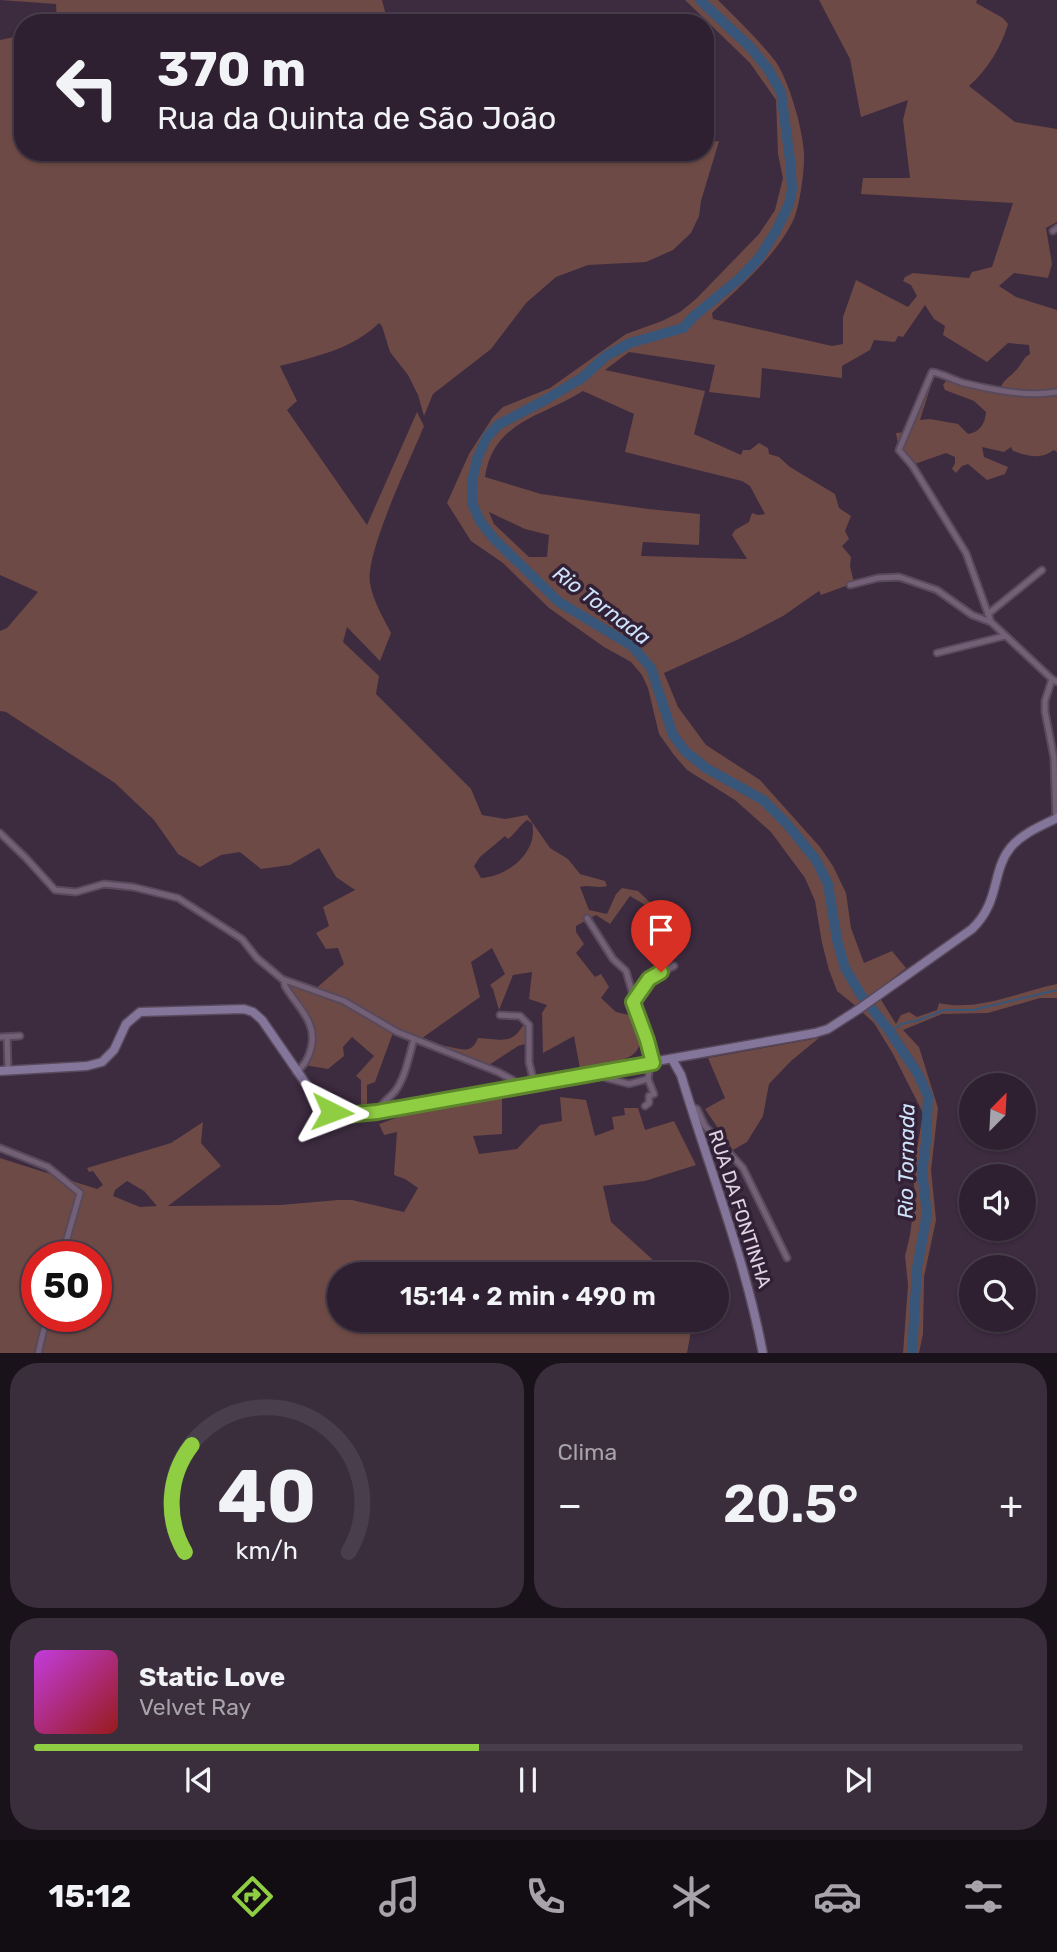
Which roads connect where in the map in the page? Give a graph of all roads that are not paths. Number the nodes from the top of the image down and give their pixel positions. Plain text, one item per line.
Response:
1 (1057, 392) edge
2 (1042, 570) dead end
3 (850, 585) dead end
4 (988, 614) junction
5 (991, 622) junction
6 (1005, 636) junction
7 (937, 653) dead end
8 (1054, 680) edge
9 (1056, 818) edge
10 (0, 833) edge
11 (587, 918) dead end
12 (674, 966) dead end
13 (284, 980) junction
14 (633, 1002) junction
15 (500, 1015) dead end
16 (20, 1035) dead end
17 (4, 1037) edge
18 (414, 1039) junction
19 (682, 1057) junction
20 (672, 1059) junction
21 (653, 1063) junction
22 (4, 1071) edge
23 (604, 1071) junction
24 (296, 1072) junction
25 (649, 1072) dead end
26 (681, 1075) junction
27 (648, 1079) junction
28 (534, 1083) junction
29 (515, 1087) junction
30 (645, 1106) dead end
31 (691, 1106) junction
32 (377, 1112) junction
33 (0, 1148) edge
34 (66, 1241) edge
35 (787, 1258) dead end
36 (43, 1332) edge
37 (38, 1353) edge
38 (762, 1353) edge

1 - 4 street
2 - 4 street
3 - 5 street
4 - 5 street
5 - 6 street
6 - 7 street
6 - 8 street
8 - 9 street
9 - 19 main road
10 - 13 street
11 - 14 street
12 - 14 street
13 - 18 street
13 - 24 street
14 - 21 street
15 - 28 street
16 - 17 street
17 - 22 street
18 - 29 street
18 - 32 street
19 - 20 main road
19 - 26 main road, RUA DA FONTINHA
20 - 21 main road
20 - 26 main road, RUA DA FONTINHA
21 - 23 main road
22 - 24 main road
23 - 27 street
23 - 28 main road
24 - 32 main road
25 - 27 street
26 - 31 main road, RUA DA FONTINHA
27 - 30 street
28 - 29 main road
29 - 32 main road
31 - 35 street
31 - 38 main road, RUA DA FONTINHA
33 - 34 street
36 - 37 street

